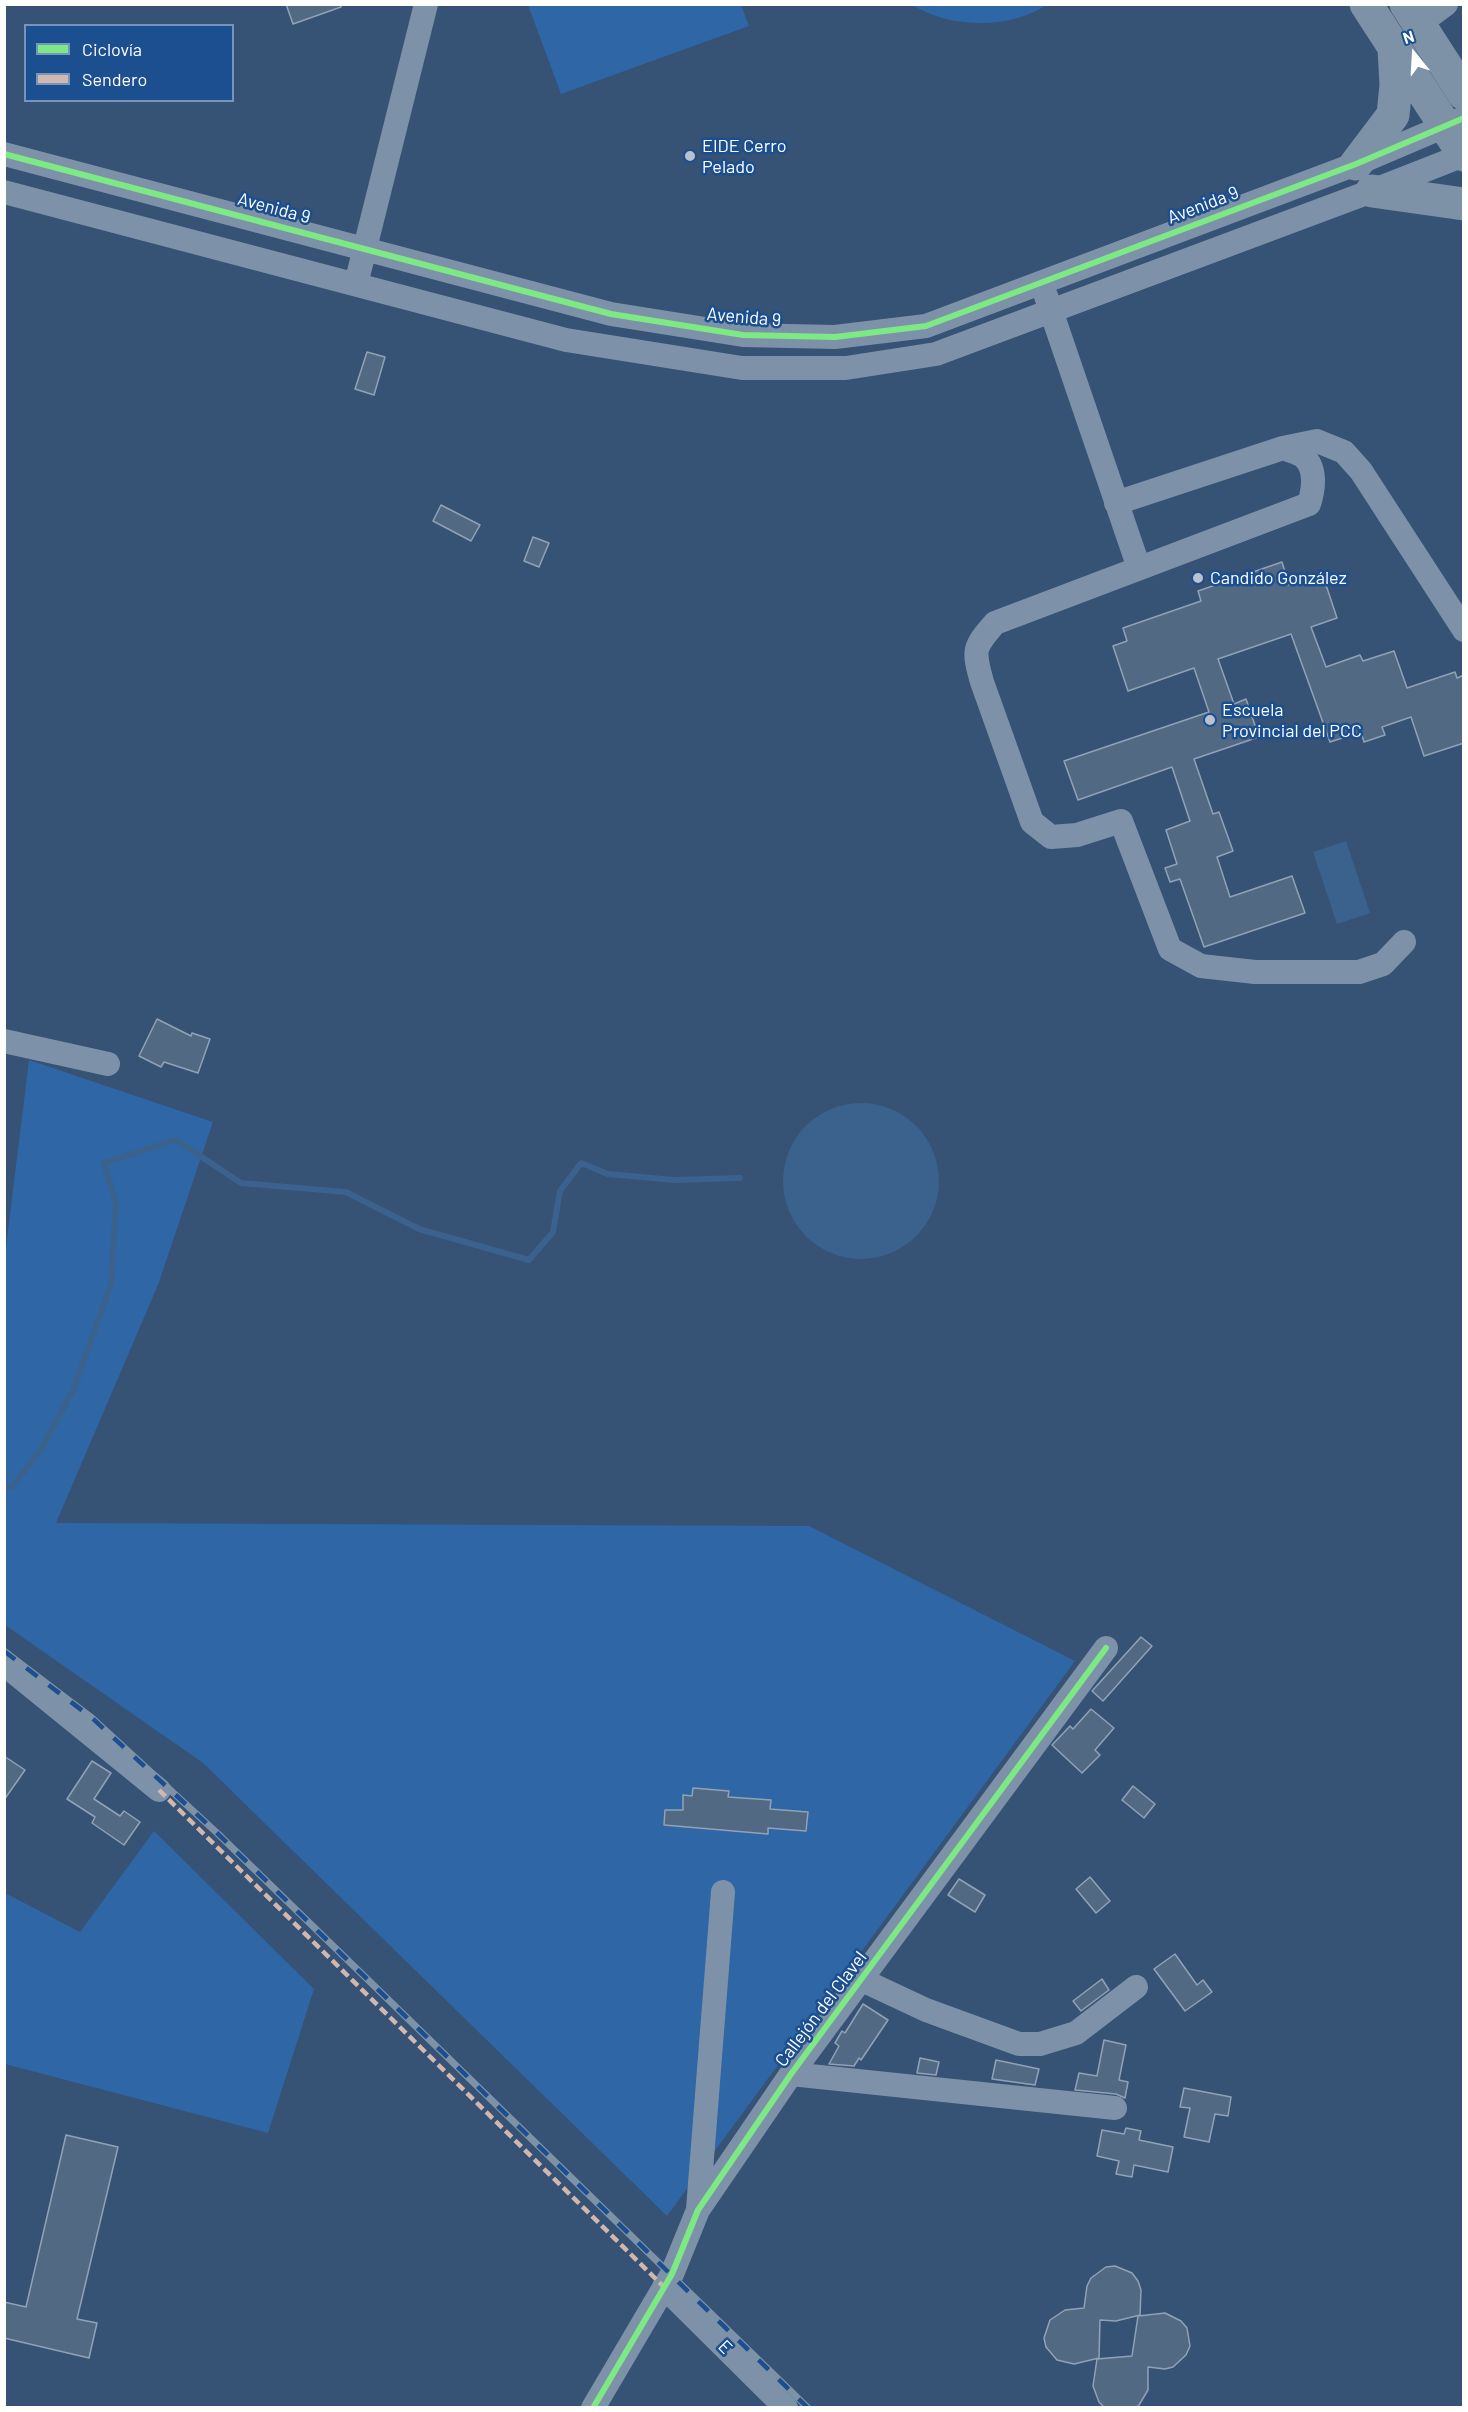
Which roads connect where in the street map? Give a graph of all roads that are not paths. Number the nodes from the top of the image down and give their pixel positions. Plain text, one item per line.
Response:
1 (426, 4) edge
2 (1366, 4) edge
3 (1446, 4) edge
4 (1412, 14) edge
5 (1394, 48) junction
6 (1464, 94) edge
7 (1454, 122) edge
8 (4, 154) edge
9 (1463, 155) edge
10 (1364, 178) junction
11 (4, 192) edge
12 (1464, 204) edge
13 (365, 248) junction
14 (1040, 282) junction
15 (356, 284) junction
16 (1052, 311) junction
17 (1283, 448) junction
18 (1116, 502) junction
19 (1139, 568) junction
20 (1464, 630) edge
21 (1404, 942) dead end
22 (4, 1041) edge
23 (108, 1064) dead end
24 (1106, 1648) dead end
25 (4, 1664) edge
26 (159, 1790) dead end
27 (723, 1892) dead end
28 (862, 1980) junction
29 (1136, 1987) dead end
30 (791, 2074) junction
31 (1115, 2108) dead end
32 (698, 2210) junction
33 (664, 2287) junction
34 (592, 2408) edge
35 (786, 2408) edge

1 - 13 street
2 - 5 highway
3 - 4 street
4 - 6 highway
5 - 7 highway
5 - 10 highway
7 - 9 highway
7 - 10 street, Avenida 9
8 - 13 street, Avenida 9
9 - 10 street, Avenida 9
10 - 12 highway
10 - 14 street, Avenida 9
10 - 16 street, Avenida 9
11 - 15 street, Avenida 9
13 - 14 street, Avenida 9
13 - 15 street
14 - 16 street
15 - 16 street, Avenida 9
16 - 18 street
17 - 18 street
17 - 19 street
17 - 20 street
18 - 19 street
19 - 21 street
22 - 23 street
24 - 28 street, Callejón del Clavel
25 - 26 street
27 - 32 street
28 - 29 street
28 - 30 street, Callejón del Clavel
30 - 31 street
30 - 32 street, Callejón del Clavel
32 - 33 street, Callejón del Clavel
33 - 34 street, Callejón del Clavel
33 - 35 street, E

